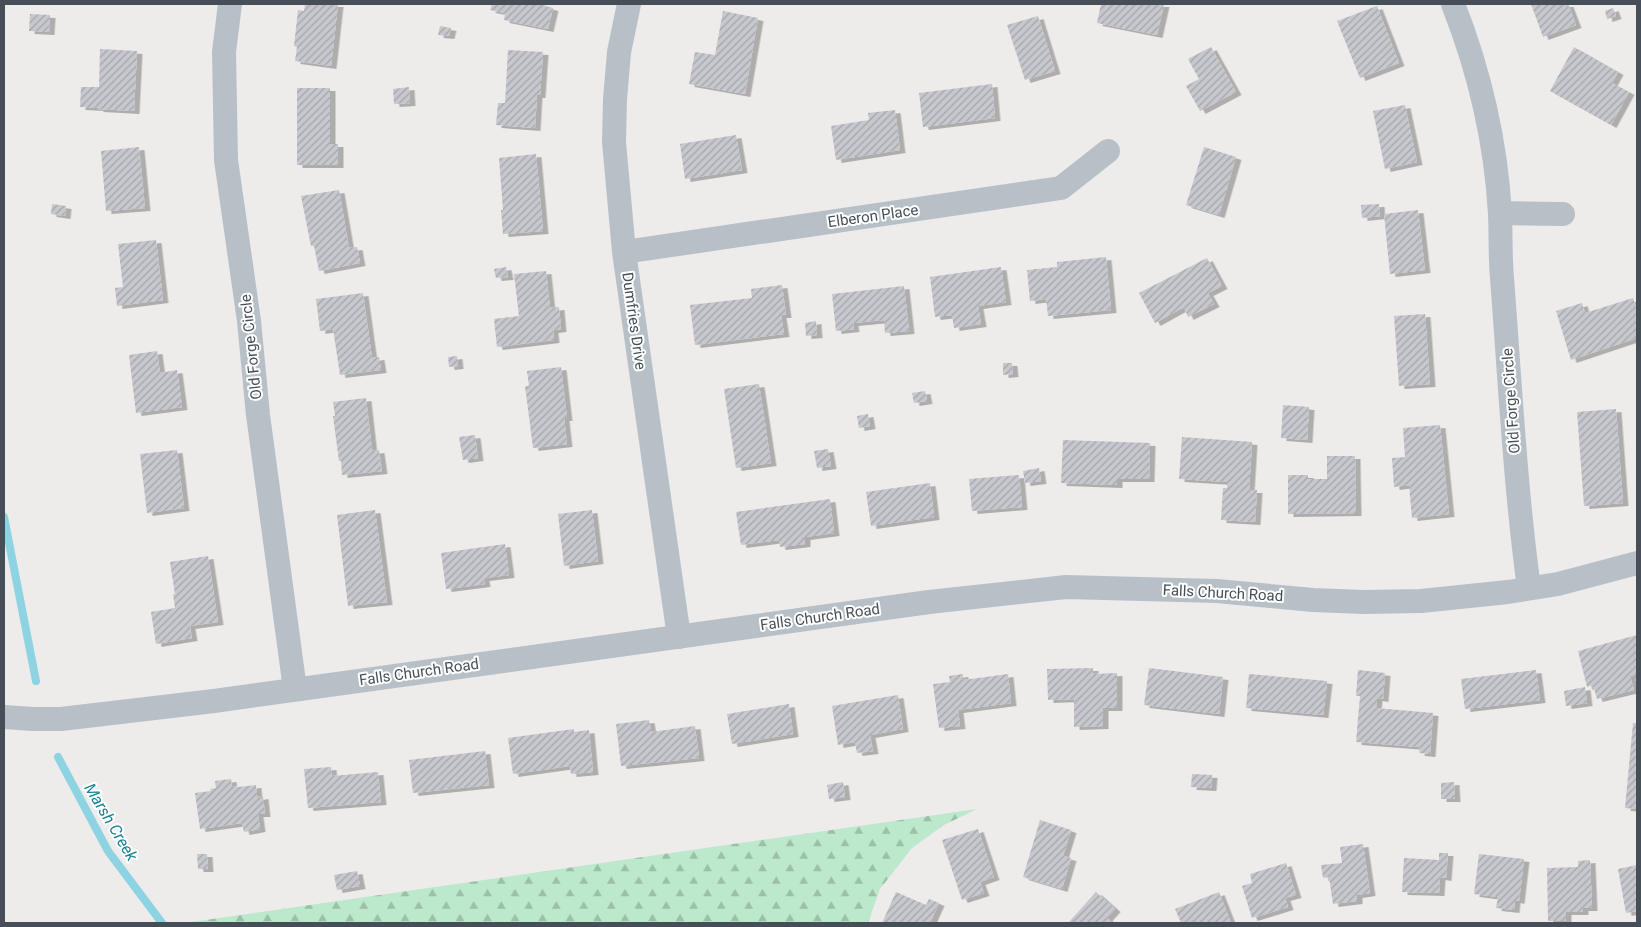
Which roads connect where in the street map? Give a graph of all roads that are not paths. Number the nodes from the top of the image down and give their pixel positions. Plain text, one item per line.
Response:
1 (230, 4) edge
2 (629, 4) edge
3 (1453, 4) edge
4 (1108, 151) dead end
5 (1500, 213) junction
6 (1563, 214) dead end
7 (624, 252) junction
8 (1637, 563) edge
9 (1529, 588) junction
10 (679, 636) junction
11 (295, 689) junction
12 (4, 717) edge

1 - 11 street, Old Forge Circle
2 - 7 street, Dumfries Drive
3 - 5 street, Old Forge Circle
4 - 7 street, Elberon Place
5 - 6 street
5 - 9 street, Old Forge Circle
7 - 10 street, Dumfries Drive
8 - 9 street, Falls Church Road
9 - 10 street, Falls Church Road
10 - 11 street, Falls Church Road
11 - 12 street, Falls Church Road

